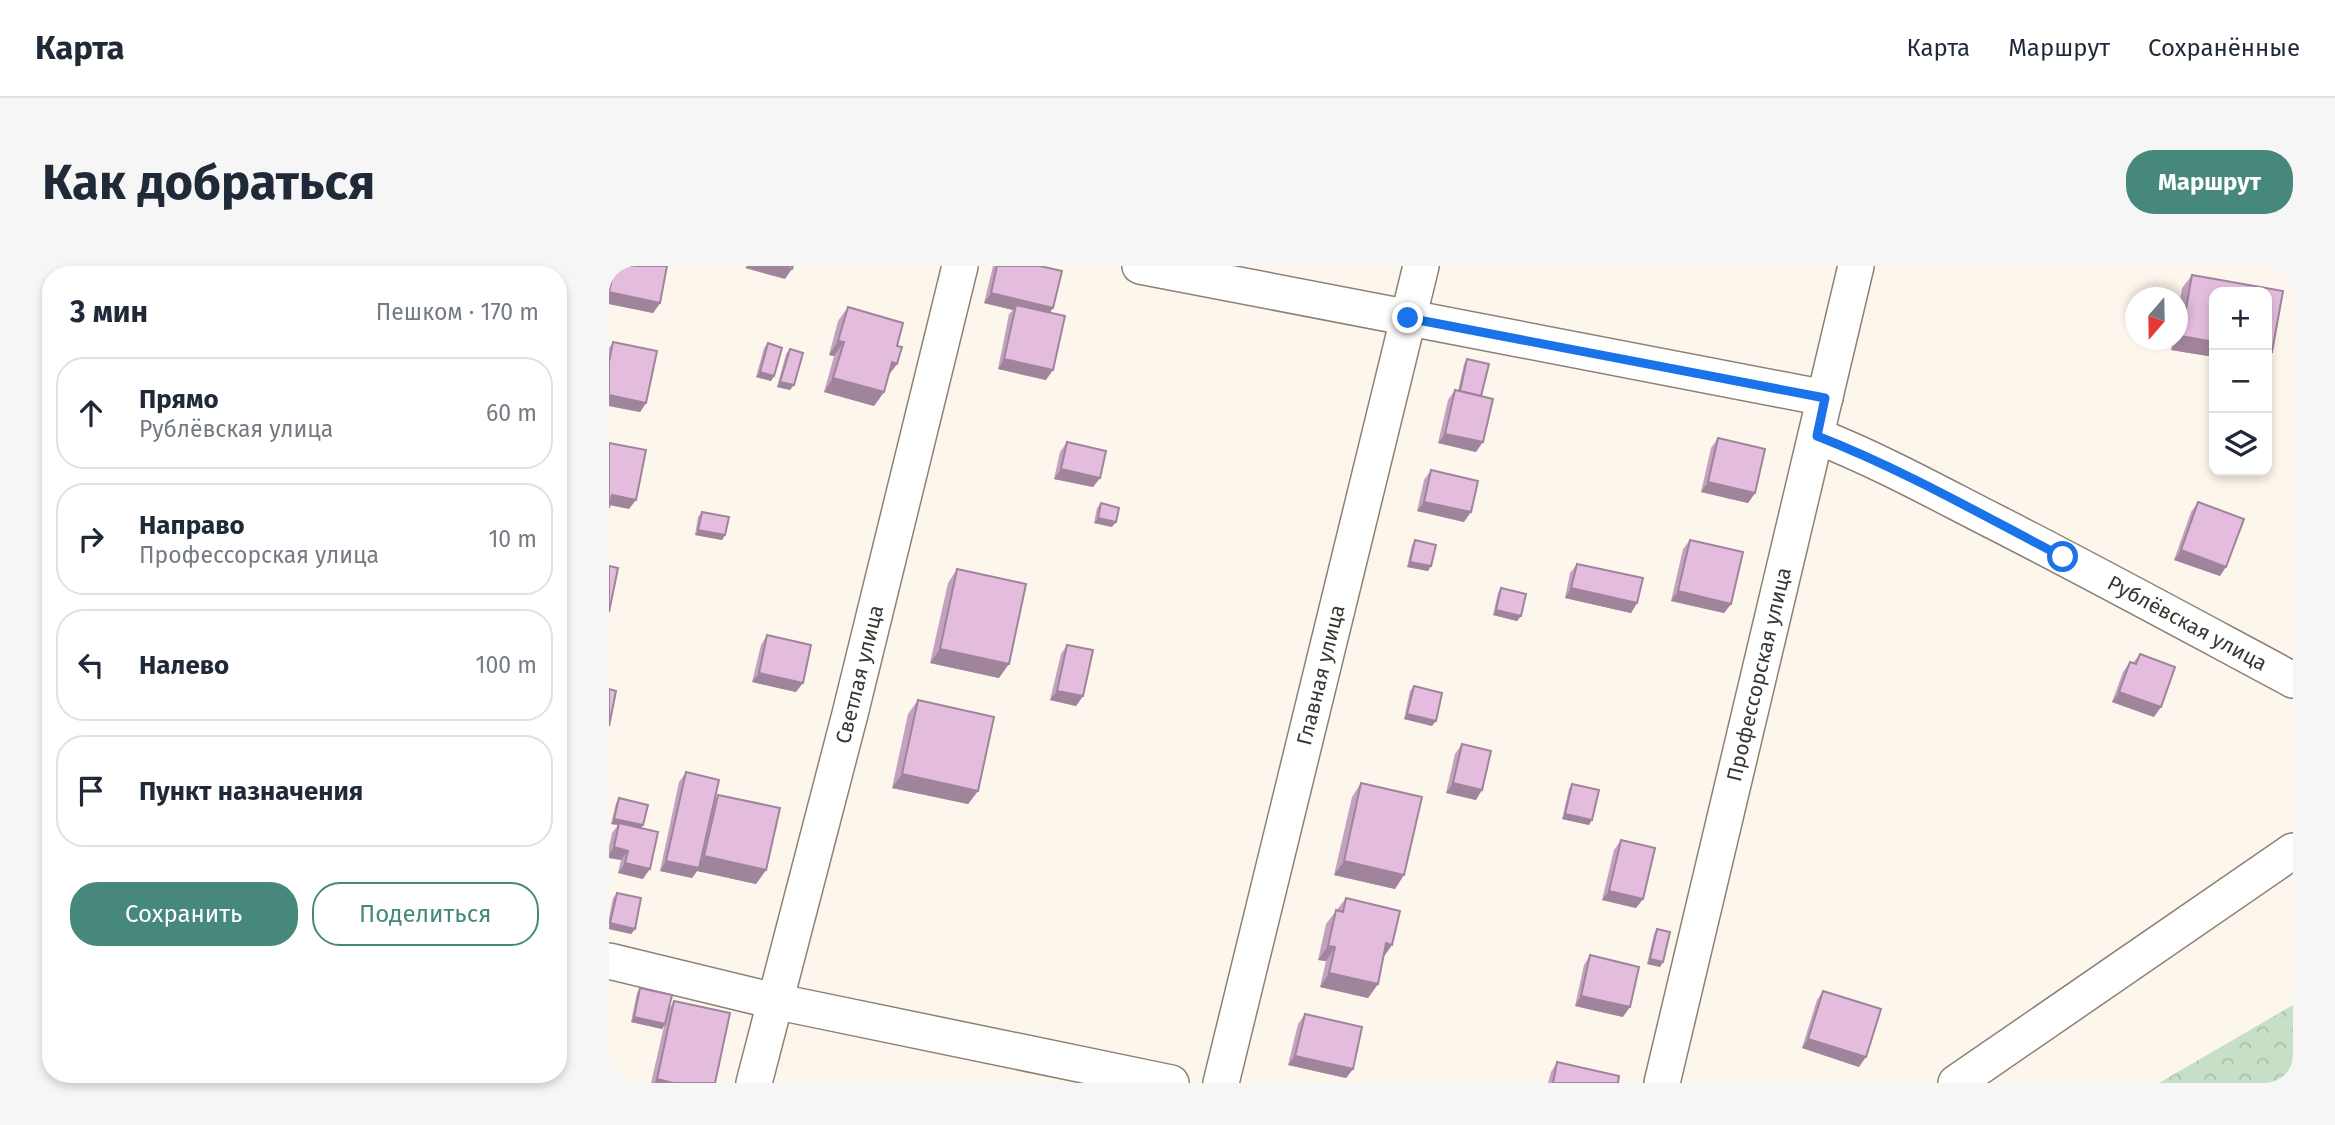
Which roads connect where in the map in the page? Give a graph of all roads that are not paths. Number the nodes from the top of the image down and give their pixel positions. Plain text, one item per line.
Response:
1 (960, 266) edge
2 (1140, 266) edge
3 (1421, 266) edge
4 (1856, 266) edge
5 (1408, 318) junction
6 (1825, 398) junction
7 (1817, 436) junction
8 (2293, 680) edge
9 (2293, 850) edge
10 (609, 961) edge
11 (774, 1001) junction
12 (754, 1083) edge
13 (1171, 1083) edge
14 (1221, 1083) edge
15 (1662, 1083) edge
16 (1956, 1083) edge

1 - 11 street, Светлая улица
2 - 5 street
3 - 5 street, Главная улица
4 - 6 street, Профессорская улица
5 - 6 street
5 - 14 street, Главная улица
6 - 7 street, Профессорская улица
7 - 8 street, Рублёвская улица
7 - 15 street, Профессорская улица
9 - 16 street
10 - 11 street
11 - 12 street, Светлая улица
11 - 13 street

